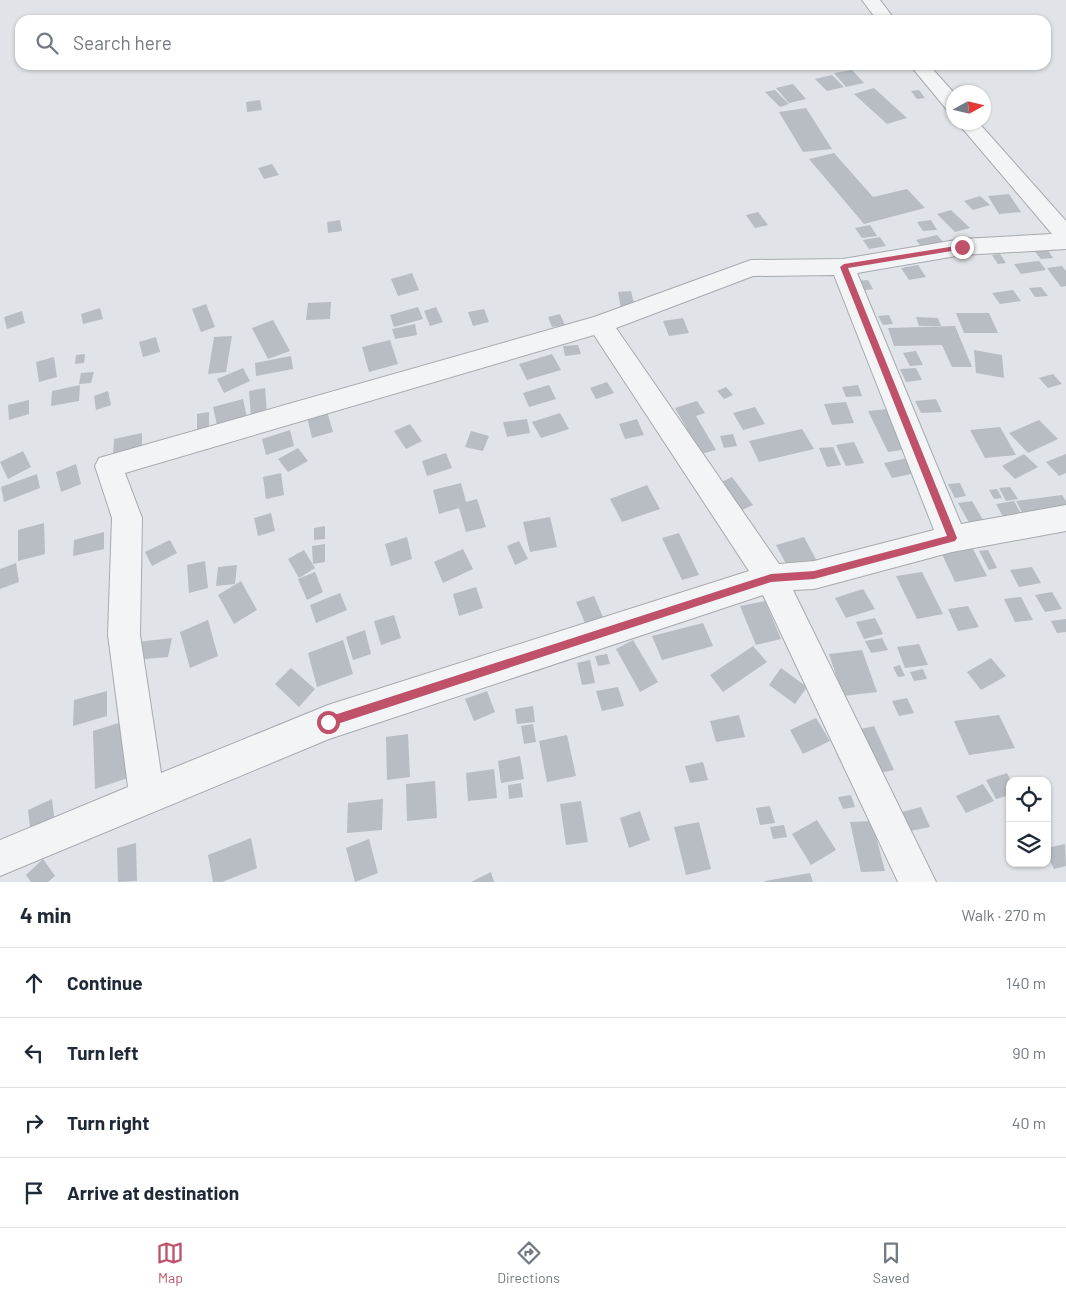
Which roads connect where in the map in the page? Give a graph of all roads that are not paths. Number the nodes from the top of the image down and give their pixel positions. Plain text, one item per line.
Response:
1 (870, 0) edge
2 (882, 15) edge
3 (923, 70) edge
4 (946, 97) edge
5 (975, 130) edge
6 (1066, 236) edge
7 (1066, 241) edge
8 (844, 267) junction
9 (600, 324) junction
10 (1066, 518) edge
11 (952, 538) junction
12 (771, 578) junction
13 (147, 797) junction
14 (0, 858) edge
15 (917, 882) edge

1 - 2 street
3 - 4 street
5 - 6 street
7 - 8 street
8 - 9 street
8 - 11 street
9 - 12 street
9 - 13 street
10 - 11 street
11 - 12 street
12 - 13 street
12 - 15 street
13 - 14 street

